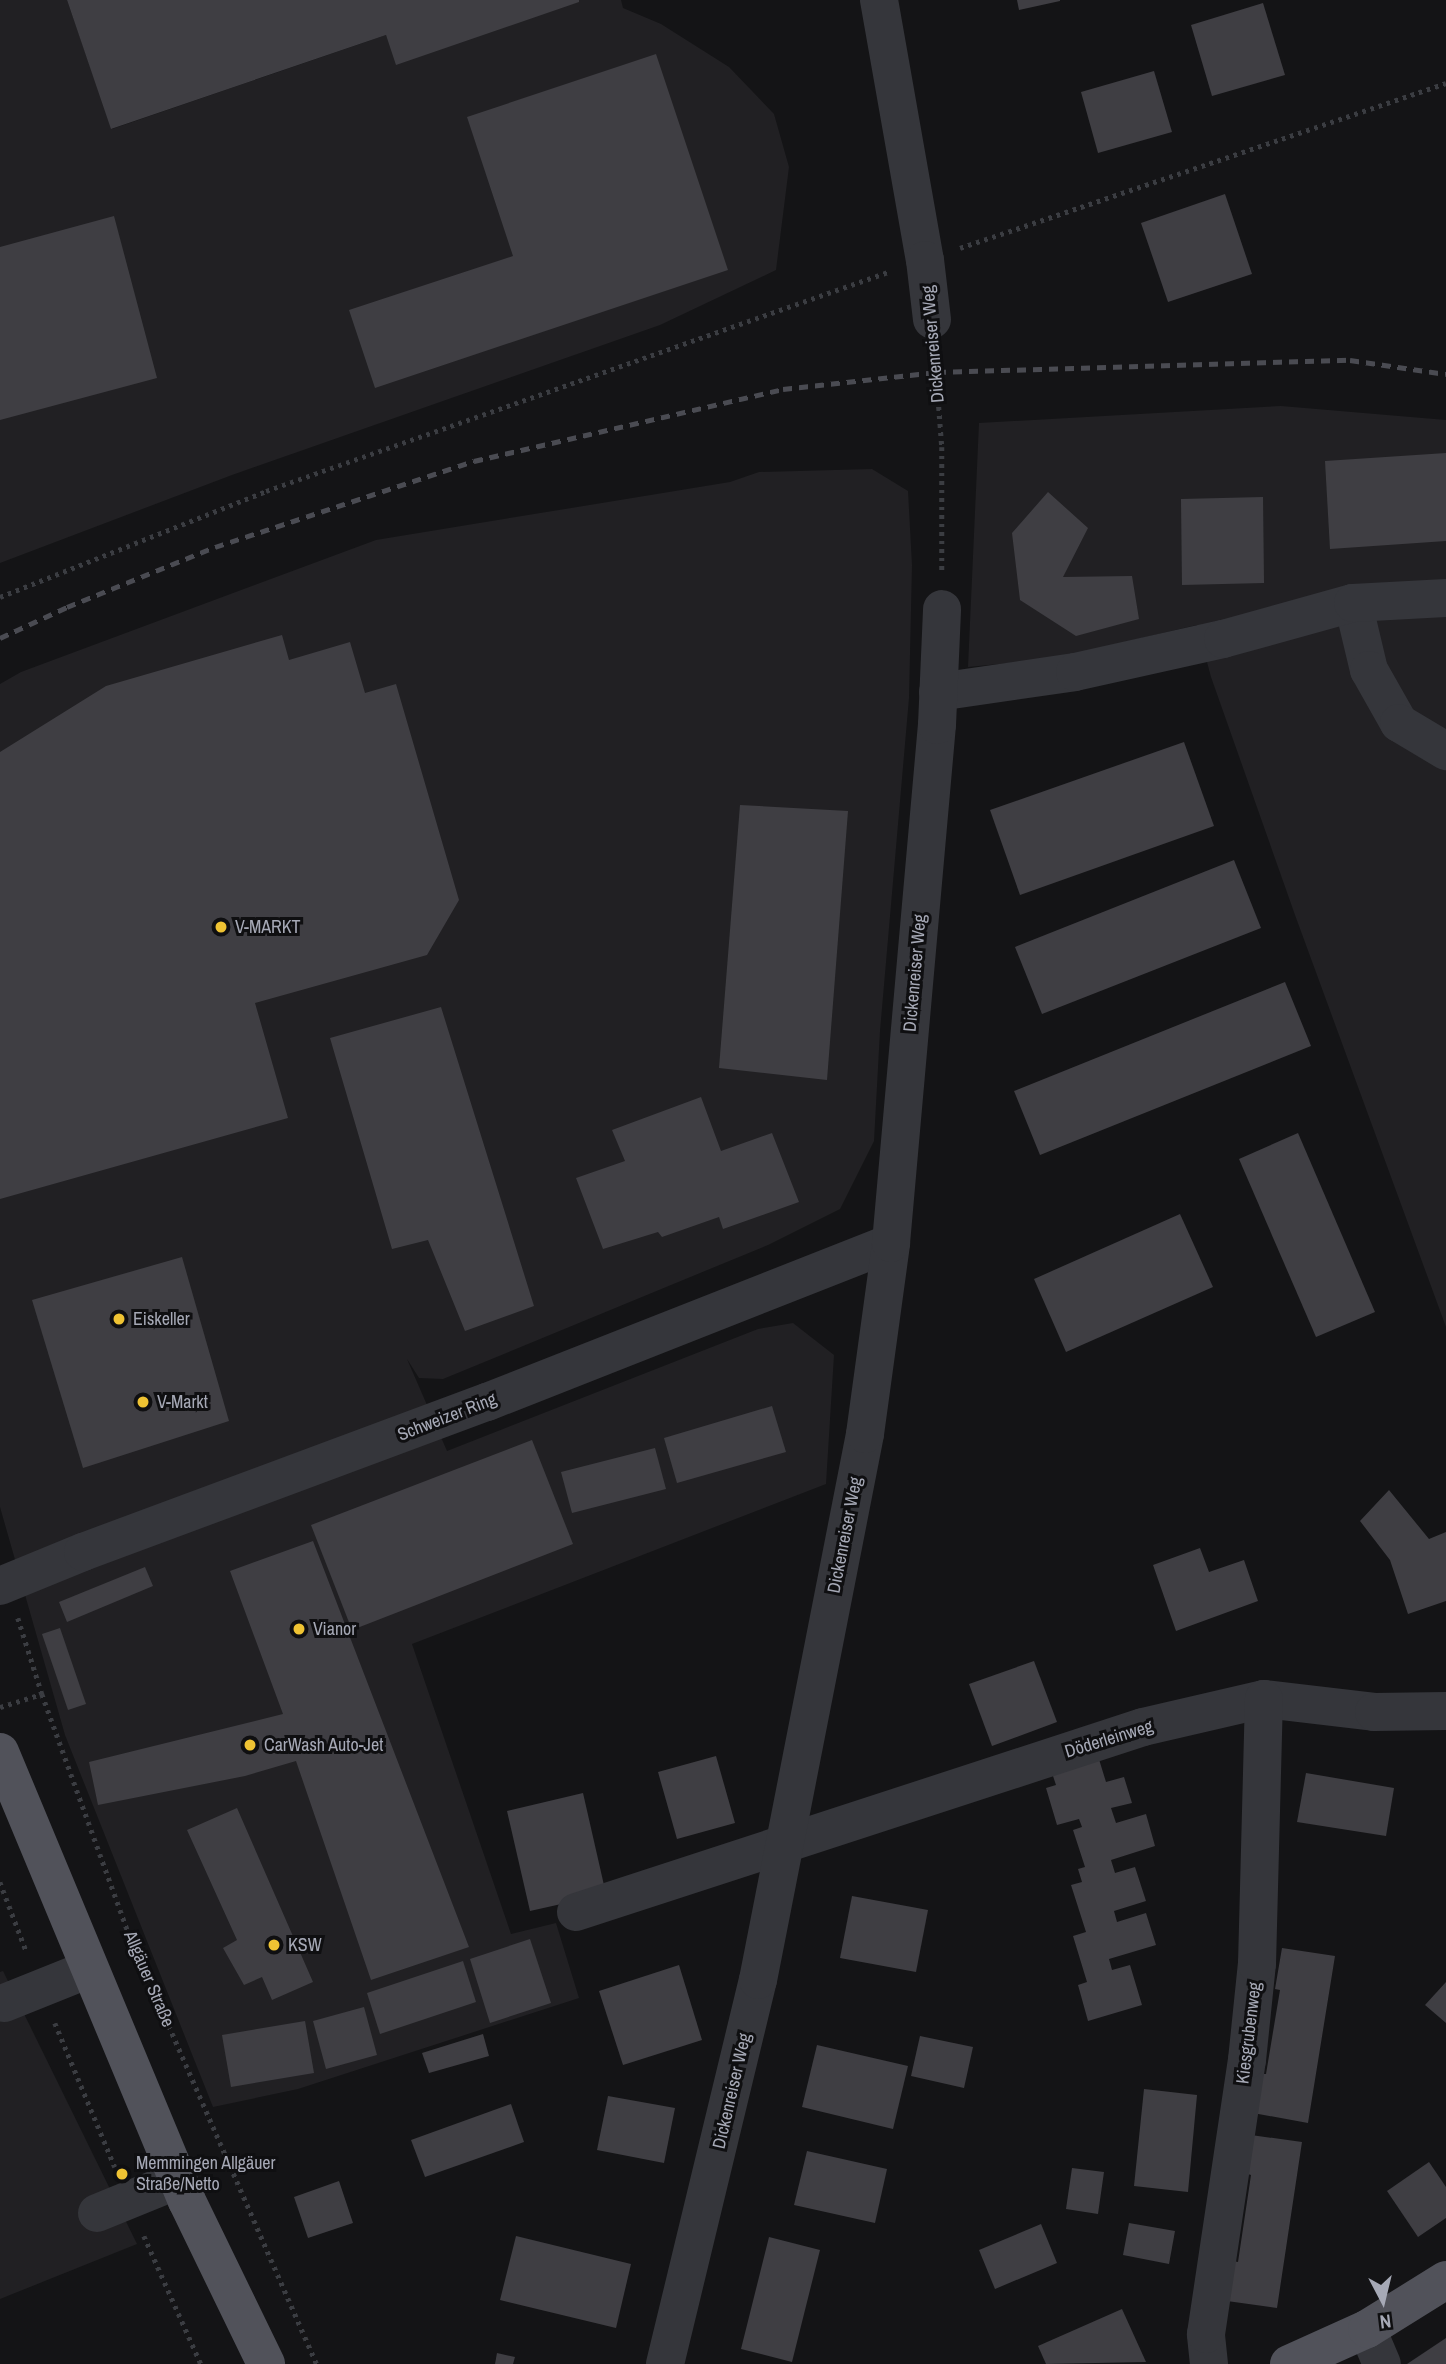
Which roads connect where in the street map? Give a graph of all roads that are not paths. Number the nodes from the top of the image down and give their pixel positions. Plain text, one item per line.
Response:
1 (879, 0) edge
2 (932, 320) road end
3 (1446, 598) edge
4 (1353, 603) junction
5 (942, 609) road end
6 (938, 692) junction
7 (1446, 751) edge
8 (891, 1243) junction
9 (4, 1585) edge
10 (1264, 1699) junction
11 (1446, 1711) edge
12 (0, 1752) edge
13 (783, 1846) junction
14 (576, 1912) dead end
15 (89, 1969) junction
16 (4, 2003) dead end
17 (178, 2179) junction
18 (113, 2206) road end
19 (1446, 2280) edge
20 (1367, 2329) junction
21 (266, 2364) edge
22 (665, 2364) edge
23 (1209, 2364) edge
24 (1289, 2364) edge
25 (1382, 2364) edge

1 - 2 street, Dickenreiser Weg
3 - 4 street
4 - 6 street
4 - 7 street
5 - 6 street, Dickenreiser Weg
6 - 8 street, Dickenreiser Weg
8 - 9 street, Schweizer Ring
8 - 13 street, Dickenreiser Weg
10 - 11 street, Döderleinweg
10 - 13 street, Döderleinweg
10 - 23 street, Kiesgrubenweg
12 - 15 main road
13 - 14 street, Döderleinweg
13 - 22 street, Dickenreiser Weg
15 - 16 street
15 - 17 main road
17 - 18 street
17 - 21 main road
19 - 20 main road
20 - 24 main road
20 - 25 street

